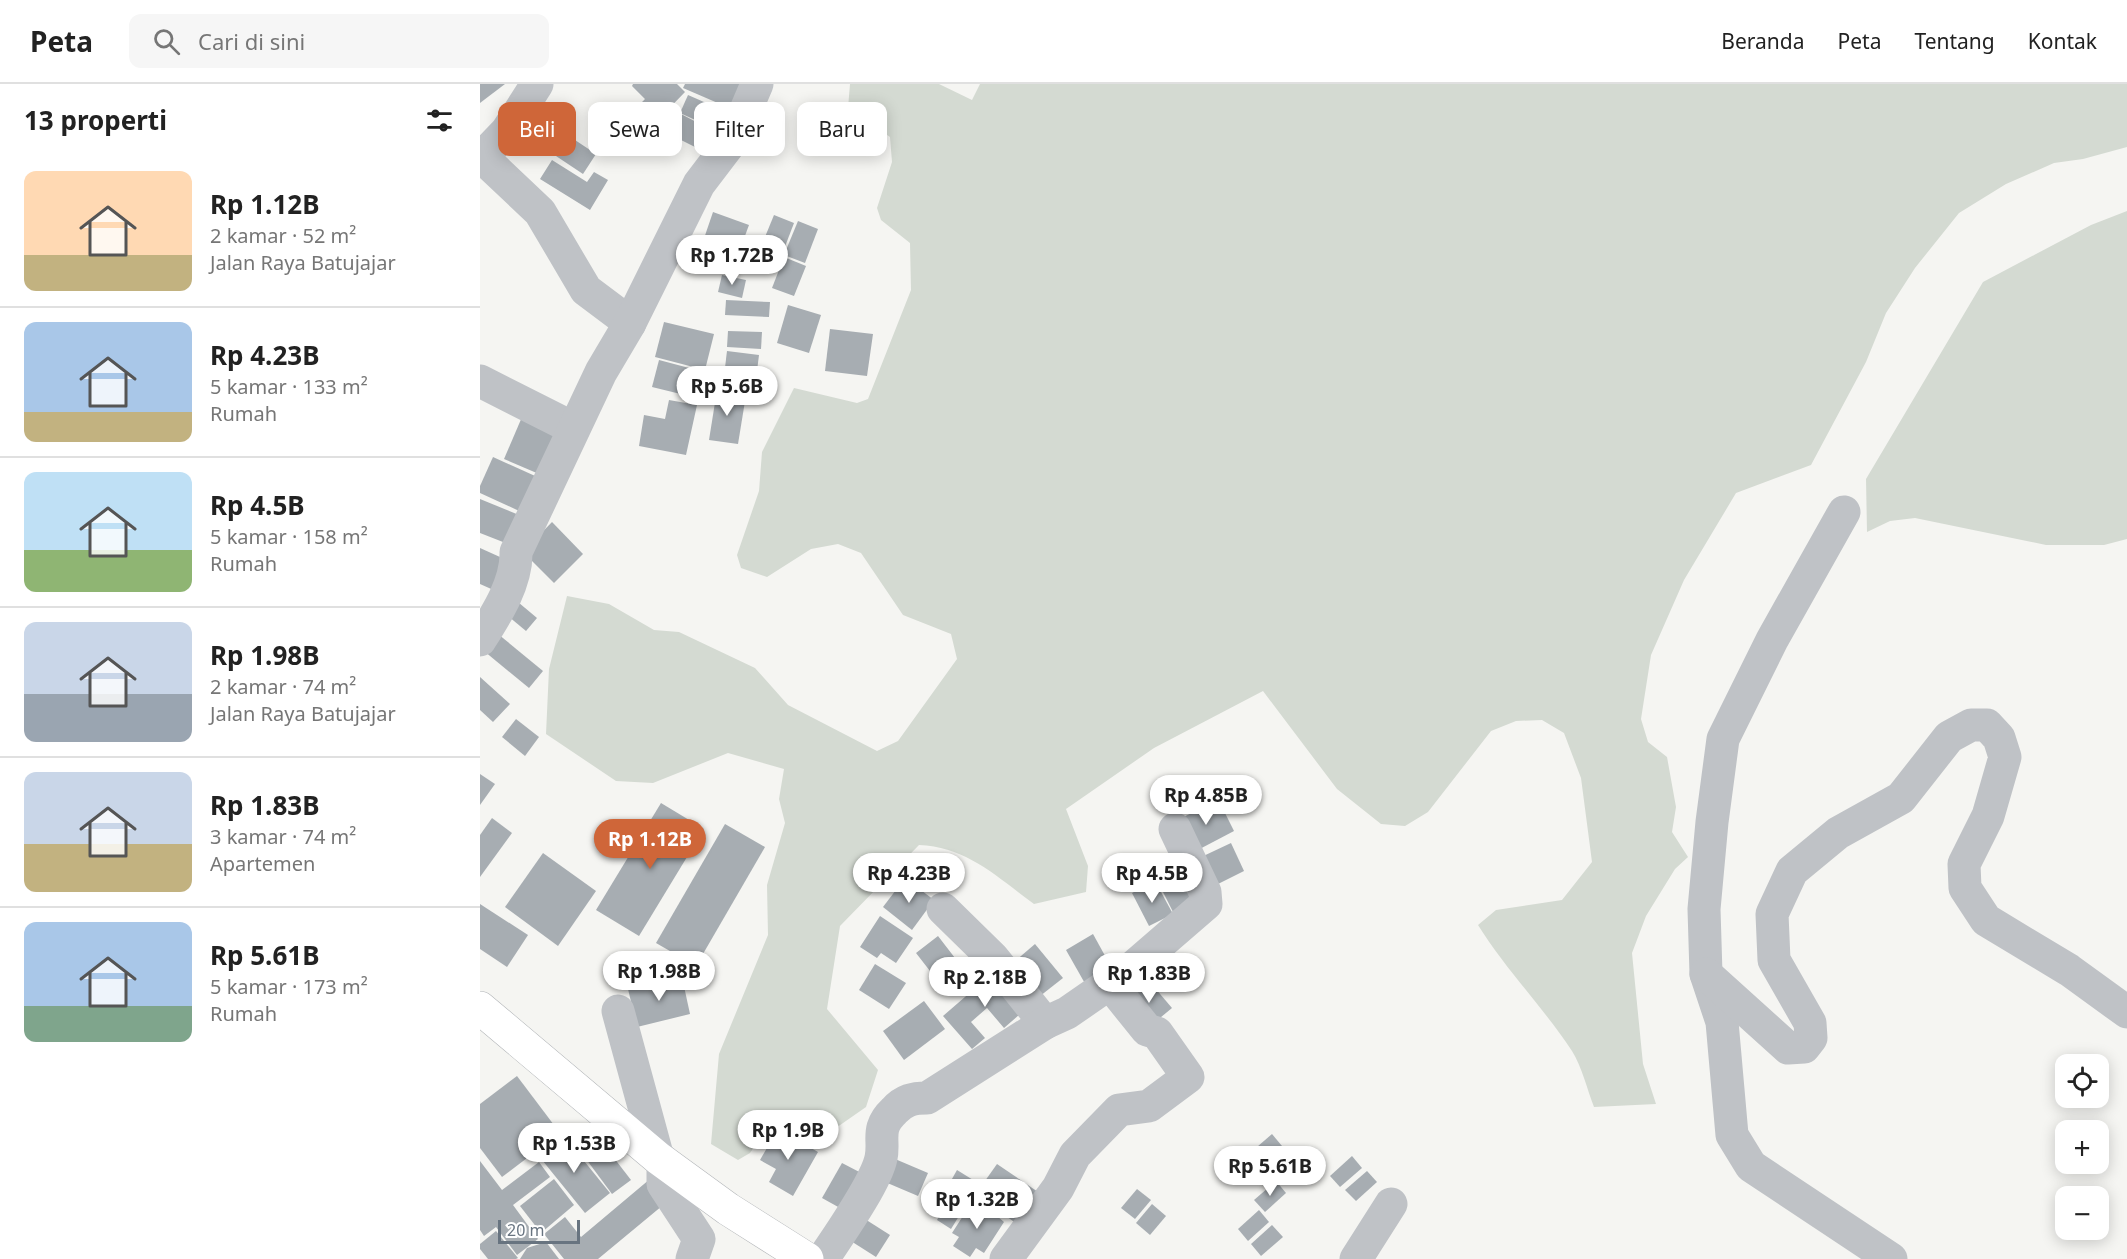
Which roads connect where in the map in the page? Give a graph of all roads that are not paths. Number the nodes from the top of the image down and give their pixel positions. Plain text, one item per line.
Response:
1 (537, 84) edge
2 (757, 84) edge
3 (481, 158) edge
4 (630, 323) junction
5 (480, 381) edge
6 (573, 428) junction
7 (1844, 512) dead end
8 (480, 640) edge
9 (1175, 829) dead end
10 (943, 909) dead end
11 (1706, 974) junction
12 (1110, 984) junction
13 (480, 1008) edge
14 (618, 1011) dead end
15 (2127, 1012) edge
16 (1045, 1023) junction
17 (660, 1159) junction
18 (1391, 1204) dead end
19 (692, 1259) edge
20 (807, 1259) edge
21 (823, 1259) edge
22 (1006, 1259) edge
23 (1356, 1259) edge
24 (1891, 1259) edge

1 - 3 street
2 - 4 street
3 - 4 street
4 - 6 street
5 - 6 street
6 - 8 street
7 - 11 street
9 - 12 street
10 - 16 street
11 - 15 street
11 - 24 street
12 - 16 street
12 - 22 street
13 - 17 highway
14 - 17 street
16 - 21 street
17 - 19 street
17 - 20 highway
18 - 23 street

